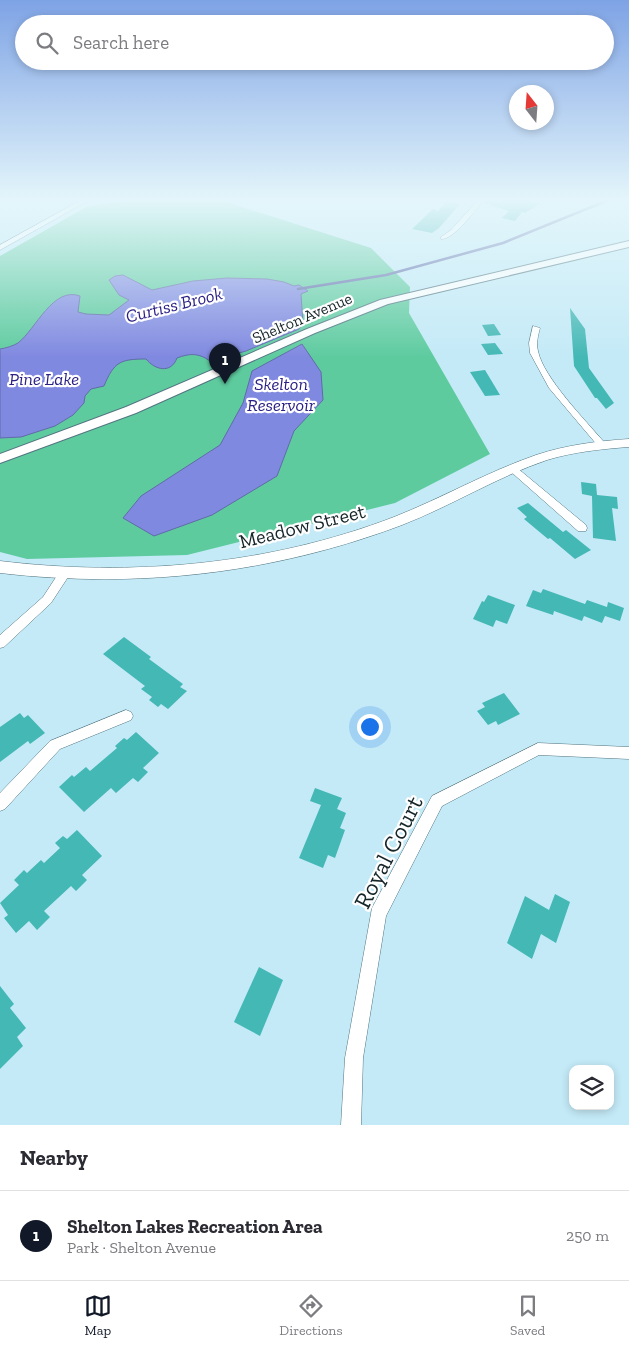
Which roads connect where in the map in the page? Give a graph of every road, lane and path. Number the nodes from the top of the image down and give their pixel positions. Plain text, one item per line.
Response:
1 (596, 252) edge
2 (536, 328) dead end
3 (629, 443) edge
4 (601, 444) junction
5 (0, 459) edge
6 (513, 469) junction
7 (582, 528) dead end
8 (0, 567) edge
9 (64, 574) junction
10 (0, 643) edge
11 (126, 716) dead end
12 (629, 753) edge
13 (0, 804) edge
14 (351, 1125) edge

1 - 5 main road, Shelton Avenue
2 - 4 street
3 - 4 street, Meadow Street
4 - 6 street, Meadow Street
6 - 7 street
6 - 9 street, Meadow Street
8 - 9 street, Meadow Street
9 - 10 street
11 - 13 street
12 - 14 street, Royal Court

